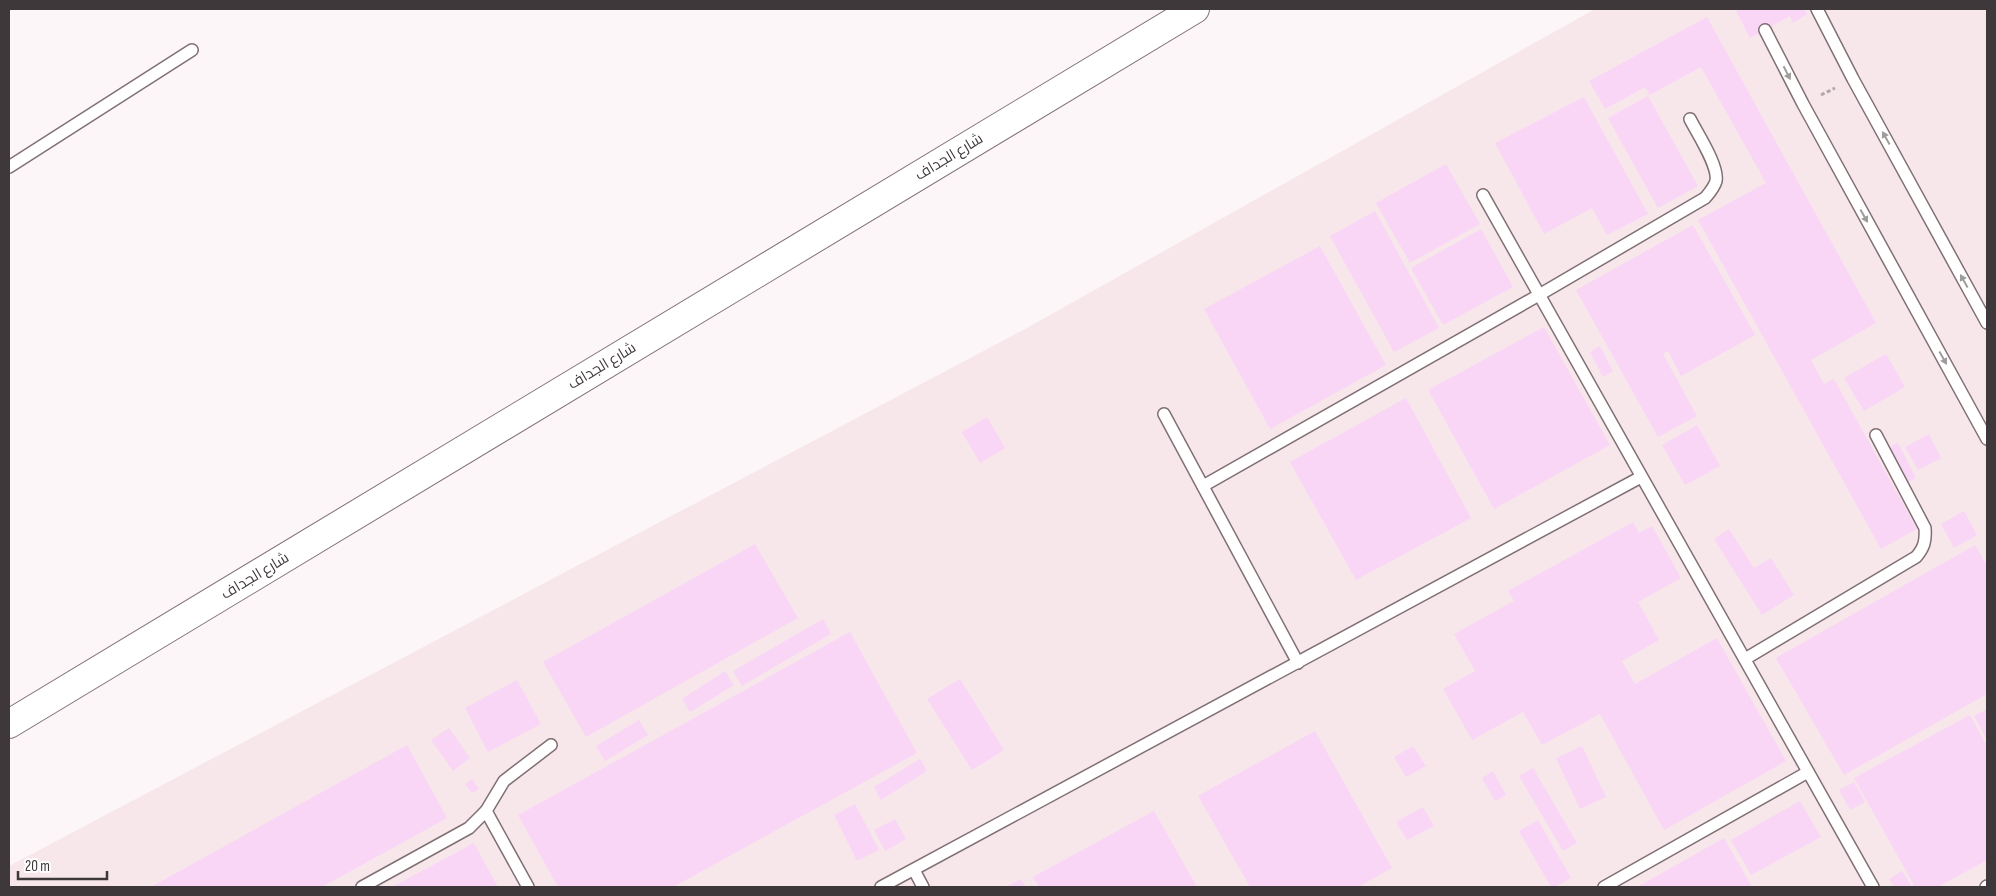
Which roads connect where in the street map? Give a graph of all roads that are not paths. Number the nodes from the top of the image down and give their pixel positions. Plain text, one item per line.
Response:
1 (1195, 9) edge
2 (1817, 9) edge
3 (1765, 30) dead end
4 (192, 50) dead end
5 (1690, 118) dead end
6 (9, 167) edge
7 (1483, 195) dead end
8 (1539, 295) junction
9 (1987, 323) edge
10 (1164, 414) dead end
11 (1876, 435) dead end
12 (1987, 439) edge
13 (1642, 477) junction
14 (1203, 486) junction
15 (1745, 659) junction
16 (1298, 663) junction
17 (9, 724) edge
18 (551, 744) dead end
19 (1808, 772) junction
20 (486, 811) junction
21 (914, 870) junction
22 (362, 887) edge
23 (528, 887) edge
24 (882, 887) edge
25 (924, 887) edge
26 (1604, 887) edge
27 (1873, 887) edge

1 - 17 street, شارع الجداف
9 -> 2 lane
3 -> 12 lane
4 - 6 lane
5 - 8 lane
7 - 8 lane
8 - 13 lane
8 - 14 lane
10 - 14 lane
11 - 15 lane
13 - 15 lane
13 - 16 lane
14 - 16 lane
15 - 19 lane
16 - 21 lane
18 - 20 lane
19 - 26 lane
19 - 27 lane
20 - 22 lane
20 - 23 lane
21 - 24 lane
21 - 25 lane

